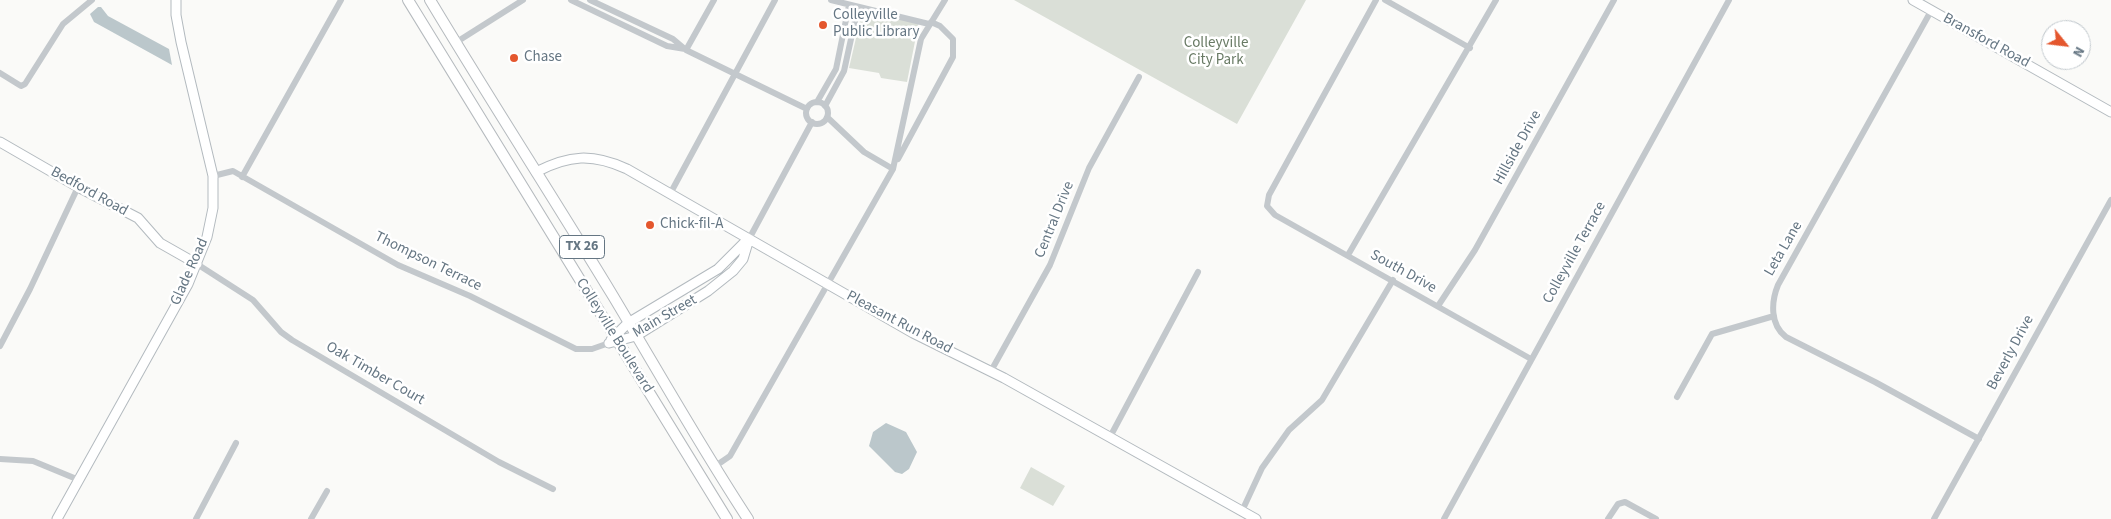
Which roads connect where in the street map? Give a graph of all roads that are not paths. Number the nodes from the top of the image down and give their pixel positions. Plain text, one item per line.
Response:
1 (92, 0) edge
2 (176, 0) edge
3 (341, 0) edge
4 (408, 0) edge
5 (430, 0) edge
6 (523, 0) edge
7 (571, 0) edge
8 (590, 0) edge
9 (714, 0) edge
10 (775, 0) edge
11 (831, 0) edge
12 (944, 0) edge
13 (1376, 0) edge
14 (1384, 0) edge
15 (1496, 0) edge
16 (1614, 0) edge
17 (1730, 0) edge
18 (1913, 0) edge
19 (849, 4) junction
20 (858, 7) junction
21 (1931, 11) junction
22 (930, 23) junction
23 (455, 43) junction
24 (1470, 48) junction
25 (686, 50) junction
26 (0, 73) edge
27 (735, 75) junction
28 (1139, 77) dead end
29 (817, 102) junction
30 (825, 106) junction
31 (807, 109) junction
32 (2111, 112) edge
33 (826, 117) junction
34 (812, 122) junction
35 (0, 142) edge
36 (893, 170) junction
37 (536, 172) junction
38 (213, 176) junction
39 (242, 176) junction
40 (78, 187) junction
41 (670, 194) junction
42 (2111, 200) edge
43 (749, 239) junction
44 (1348, 255) junction
45 (197, 264) junction
46 (1198, 272) dead end
47 (1393, 280) junction
48 (827, 284) junction
49 (1438, 306) junction
50 (1774, 316) junction
51 (628, 323) junction
52 (636, 336) junction
53 (614, 340) junction
54 (0, 346) edge
55 (1531, 359) junction
56 (991, 371) junction
57 (1677, 397) dead end
58 (1110, 437) junction
59 (1978, 439) junction
60 (236, 443) dead end
61 (0, 459) edge
62 (714, 466) junction
63 (699, 474) junction
64 (79, 480) junction
65 (553, 489) dead end
66 (327, 491) dead end
67 (1242, 511) junction
68 (57, 519) edge
69 (196, 519) edge
70 (311, 519) edge
71 (727, 519) edge
72 (748, 519) edge
73 (1256, 519) edge
74 (1444, 519) edge
75 (1608, 519) edge
76 (1656, 519) edge
77 (1934, 519) edge

1 - 26 street
2 - 38 street, Glade Road
3 - 39 street
4 - 53 main road, Colleyville Boulevard / TX 26
5 - 23 main road, Colleyville Boulevard / TX 26
6 - 23 street
7 - 25 street
8 - 25 street
9 - 25 street
10 - 27 street
11 - 19 street
12 - 22 street
13 - 44 street, South Drive
14 - 24 street
15 - 24 street
16 - 49 street, Hillside Drive
17 - 55 street, Colleyville Terrace
18 - 21 street, Bransford Road
19 - 20 street
19 - 29 street
20 - 22 street
20 - 30 street
21 - 32 street, Bransford Road
21 - 50 street, Leta Lane
22 - 36 street
22 - 36 street
23 - 37 main road, Colleyville Boulevard / TX 26
24 - 44 street
25 - 27 street
27 - 31 street
27 - 41 street
28 - 56 street, Central Drive
29 - 30 street
29 - 31 street
30 - 33 street
31 - 34 street
33 - 34 street
33 - 36 street
34 - 43 street, Main Street
35 - 40 street, Bedford Road
36 - 48 street
37 - 41 street, Pleasant Run Road
37 - 51 main road, Colleyville Boulevard / TX 26
38 - 39 street
38 - 45 street, Glade Road
39 - 53 street, Thompson Terrace
40 - 45 street, Bedford Road
40 - 54 street
41 - 43 street, Pleasant Run Road
42 - 59 street, Beverly Drive
43 - 48 street, Pleasant Run Road
43 - 51 street, Main Street
43 - 52 street, Main Street
44 - 47 street, South Drive
45 - 64 street, Glade Road
45 - 65 street, Oak Timber Court
46 - 58 street
47 - 49 street, South Drive
47 - 67 street
48 - 56 street, Pleasant Run Road
48 - 62 street
49 - 55 street, South Drive
50 - 57 street
50 - 59 street
51 - 52 main road, Colleyville Boulevard / TX 26
51 - 53 street, Main Street
52 - 53 street, Main Street
52 - 62 main road, Colleyville Boulevard / TX 26
53 - 63 main road, Colleyville Boulevard / TX 26
55 - 74 street, Colleyville Terrace
56 - 58 street, Pleasant Run Road
58 - 67 street, Pleasant Run Road
59 - 77 street, Beverly Drive
60 - 69 street
61 - 64 street
62 - 63 main road
62 - 72 main road, Colleyville Boulevard / TX 26
63 - 71 main road, Colleyville Boulevard / TX 26
64 - 68 street, Glade Road
66 - 70 street
67 - 73 street, Pleasant Run Road
75 - 76 street

